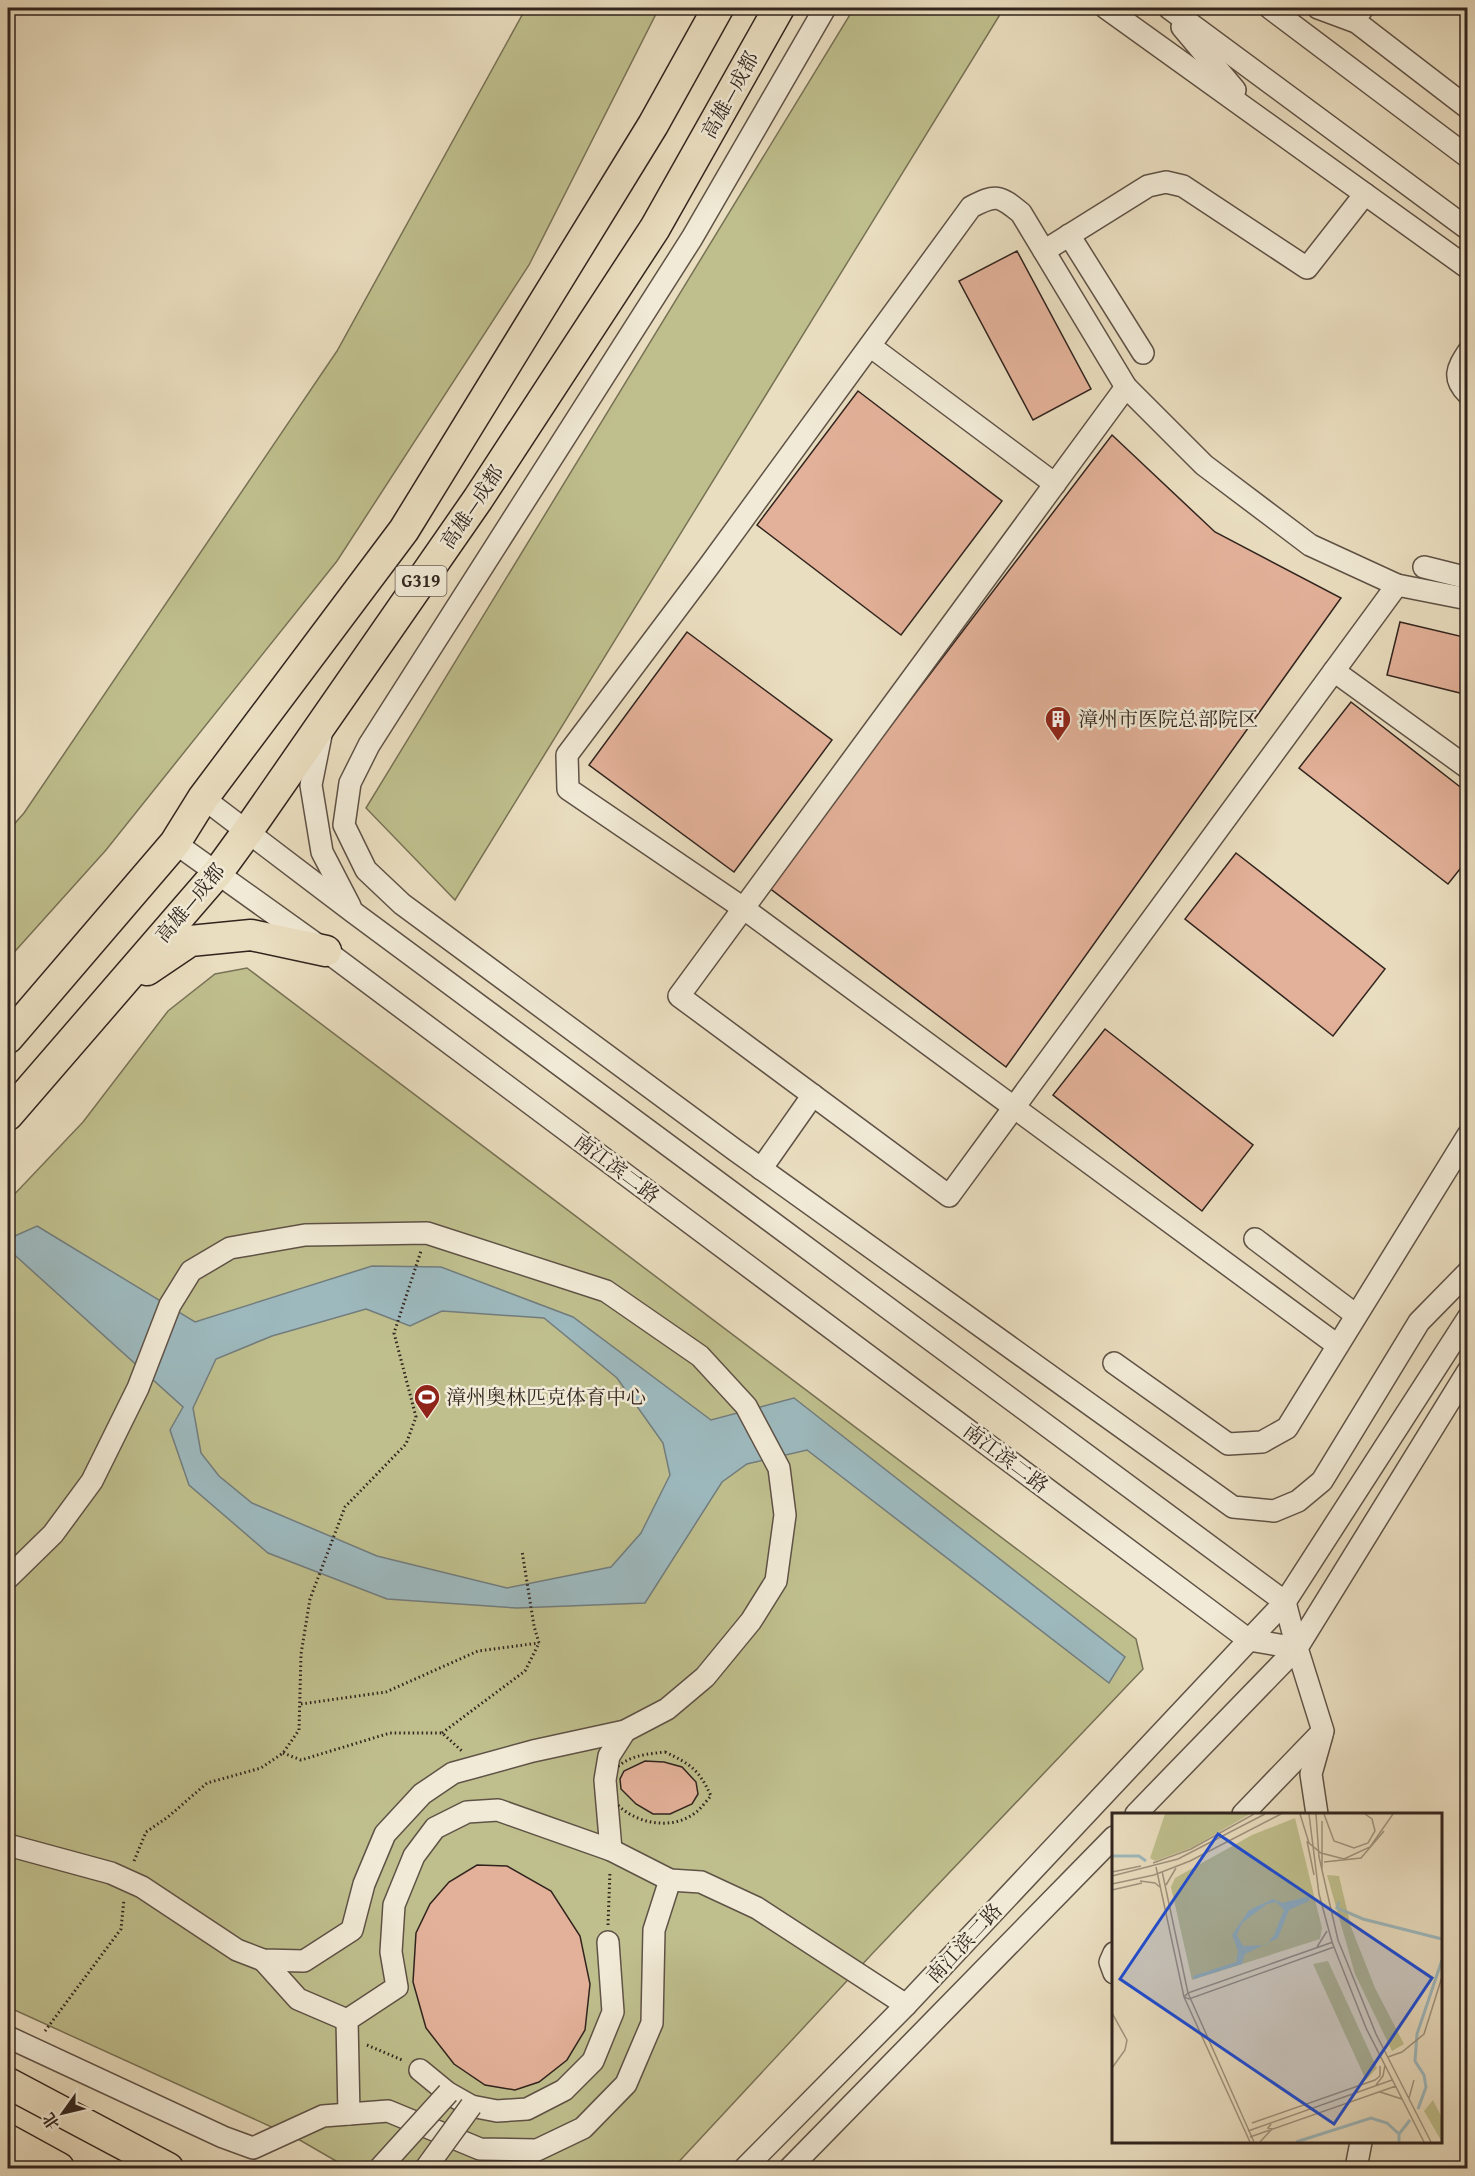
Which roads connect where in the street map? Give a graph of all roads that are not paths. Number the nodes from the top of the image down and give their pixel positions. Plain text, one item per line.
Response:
1 (718, 8) edge
2 (779, 8) edge
3 (825, 8) edge
4 (1106, 8) edge
5 (1167, 8) edge
6 (1270, 8) edge
7 (1318, 8) edge
8 (1351, 12) edge
9 (1467, 108) edge
10 (1255, 113) junction
11 (1467, 157) edge
12 (1365, 194) junction
13 (1467, 229) edge
14 (1069, 235) junction
15 (1044, 251) junction
16 (1467, 268) edge
17 (870, 346) junction
18 (1467, 352) edge
19 (1143, 353) dead end
20 (1126, 387) junction
21 (1467, 394) edge
22 (1055, 484) junction
23 (1424, 567) dead end
24 (1467, 578) edge
25 (1397, 585) junction
26 (1467, 599) edge
27 (1334, 671) junction
28 (324, 720) junction
29 (1467, 768) edge
30 (203, 798) junction
31 (247, 832) junction
32 (175, 843) junction
33 (218, 872) junction
34 (743, 908) junction
35 (354, 912) junction
36 (326, 951) junction
37 (115, 991) junction
38 (8, 1038) edge
39 (813, 1095) junction
40 (1014, 1107) junction
41 (8, 1115) edge
42 (1467, 1135) edge
43 (761, 1169) junction
44 (1255, 1239) dead end
45 (1467, 1272) edge
46 (1356, 1315) junction
47 (1467, 1318) edge
48 (1337, 1345) junction
49 (1114, 1363) dead end
50 (1467, 1371) edge
51 (8, 1578) edge
52 (1285, 1602) junction
53 (1249, 1640) junction
54 (1298, 1648) junction
55 (626, 1731) junction
56 (1323, 1731) junction
57 (1138, 1813) edge
58 (1245, 1813) edge
59 (1317, 1813) edge
60 (1112, 1838) edge
61 (8, 1845) edge
62 (611, 1850) junction
63 (670, 1880) junction
64 (608, 1941) road end
65 (263, 1960) junction
66 (906, 2005) junction
67 (347, 2029) junction
68 (8, 2037) edge
69 (420, 2070) road end
70 (8, 2083) edge
71 (448, 2093) junction
72 (471, 2106) junction
73 (349, 2114) junction
74 (8, 2140) edge
75 (1361, 2143) edge
76 (59, 2169) edge
77 (168, 2169) edge
78 (380, 2169) edge
79 (426, 2169) edge
80 (745, 2169) edge
81 (790, 2169) edge
82 (1356, 2169) edge

1 - 30 highway, G319
2 - 28 highway, 高雄—成都 / G319
3 - 43 street
4 - 10 street
5 - 10 street
5 - 13 street
6 - 11 street
7 - 8 street
8 - 9 street
10 - 12 street
12 - 14 street
12 - 16 street
14 - 15 street
14 - 19 street
15 - 17 street
15 - 20 street
17 - 22 street
17 - 34 street
18 - 21 street
20 - 22 street
20 - 25 street
22 - 34 street
23 - 24 street
25 - 26 street
25 - 27 street
27 - 29 street
27 - 40 street
28 - 31 highway, 高雄—成都 / G319
28 - 35 street
30 - 31 street
30 - 32 highway, G319
31 - 33 highway, 高雄—成都 / G319
31 - 35 street
32 - 33 street, 南江滨二路
32 - 38 highway, G319
33 - 36 street, 南江滨二路
33 - 37 highway, 高雄—成都 / G319
34 - 39 street
34 - 40 street
35 - 52 street
36 - 37 highway
36 - 53 street, 南江滨二路
37 - 41 highway, 高雄—成都 / G319
39 - 40 street
39 - 43 street
40 - 48 street
42 - 46 street
43 - 45 street
44 - 46 street
46 - 48 street
47 - 52 street
48 - 49 street
50 - 54 street
51 - 55 street
52 - 53 street
52 - 54 street
53 - 54 street
53 - 66 street, 南江滨二路
54 - 56 street
54 - 57 street
55 - 62 street
55 - 65 street
56 - 58 street
56 - 59 street
60 - 81 street, 南江滨二路
61 - 65 street
62 - 63 street
62 - 67 street
63 - 66 street
63 - 73 street
64 - 72 street
65 - 67 street
66 - 80 street, 南江滨二路
67 - 73 street
68 - 73 street
69 - 71 street
70 - 77 highway
71 - 72 street
71 - 78 street, bridge
72 - 79 street, bridge
74 - 76 highway
75 - 82 street

